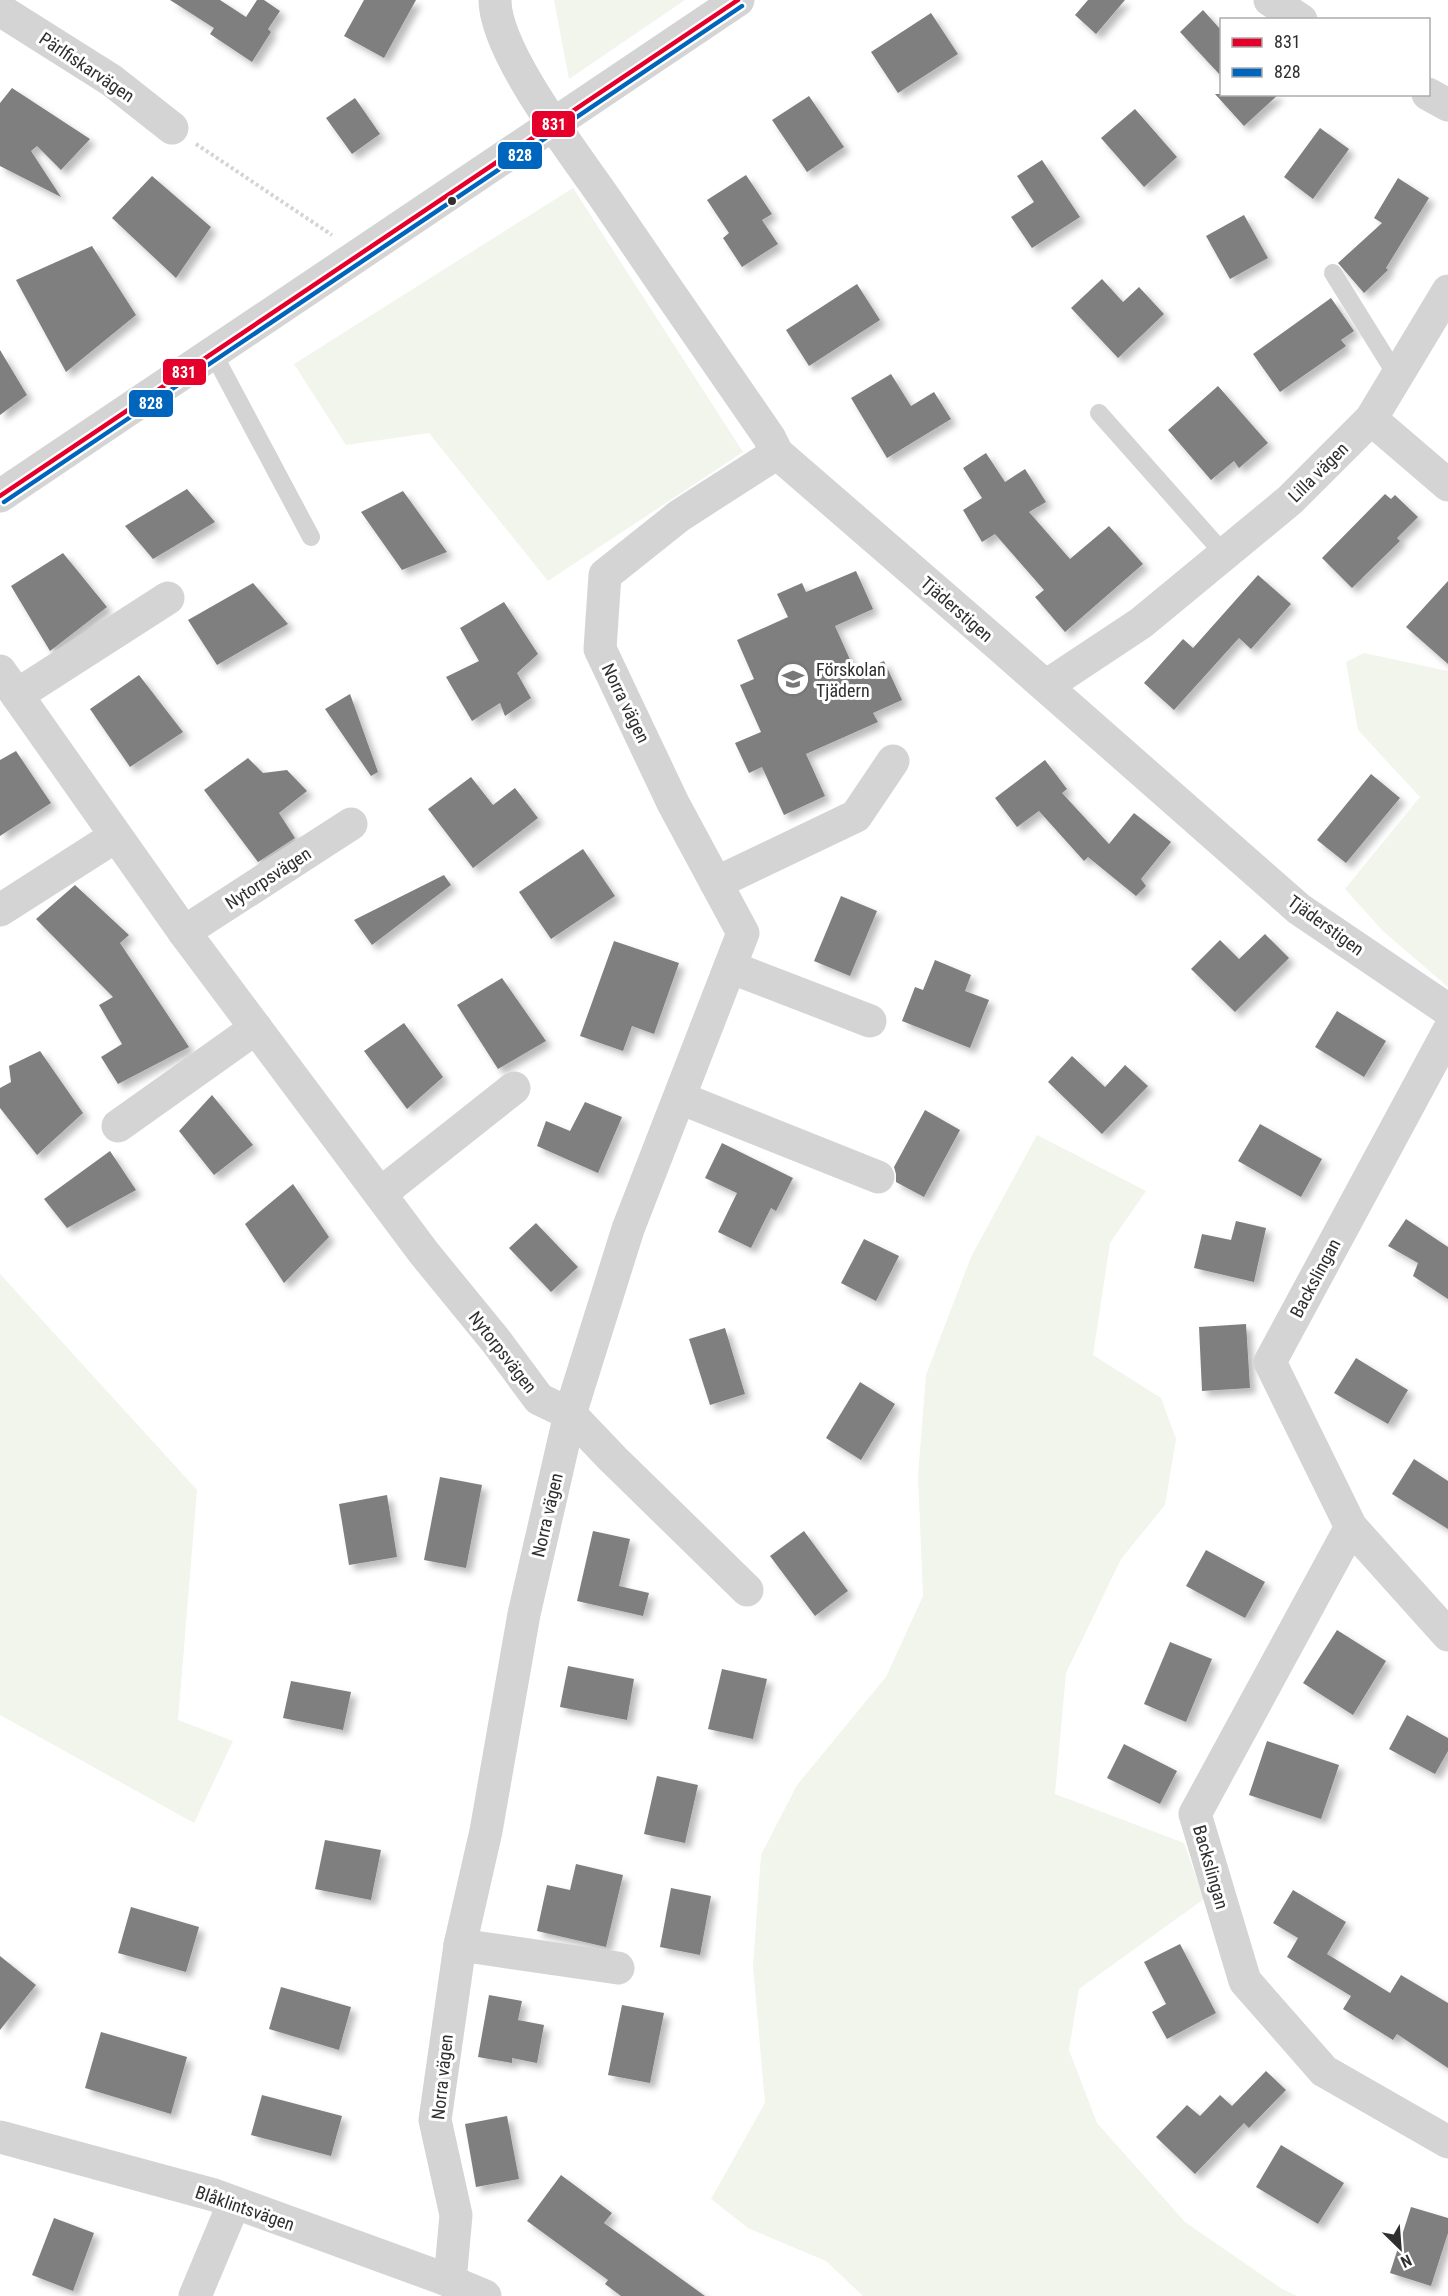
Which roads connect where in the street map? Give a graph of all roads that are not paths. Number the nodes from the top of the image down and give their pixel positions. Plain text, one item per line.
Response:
1 (495, 0) edge
2 (738, 0) edge
3 (1270, 0) edge
4 (0, 10) edge
5 (1298, 18) edge
6 (1430, 95) edge
7 (1448, 105) edge
8 (555, 124) junction
9 (172, 128) road end
10 (1333, 273) dead end
11 (1448, 291) edge
12 (213, 353) junction
13 (1397, 376) junction
14 (1099, 413) dead end
15 (1371, 419) junction
16 (777, 453) junction
17 (1448, 485) edge
18 (0, 496) edge
19 (311, 537) dead end
20 (1225, 555) junction
21 (168, 598) dead end
22 (8, 683) edge
23 (1047, 686) junction
24 (893, 761) dead end
25 (351, 824) dead end
26 (116, 836) junction
27 (716, 883) junction
28 (0, 910) edge
29 (184, 932) junction
30 (730, 967) junction
31 (1448, 1010) edge
32 (870, 1021) dead end
33 (256, 1028) junction
34 (1448, 1032) edge
35 (514, 1088) dead end
36 (680, 1098) junction
37 (118, 1126) dead end
38 (878, 1177) dead end
39 (380, 1194) junction
40 (570, 1414) junction
41 (1351, 1527) junction
42 (747, 1590) dead end
43 (1448, 1635) edge
44 (460, 1945) junction
45 (618, 1968) dead end
46 (0, 2137) edge
47 (1448, 2142) edge
48 (234, 2203) junction
49 (450, 2281) junction
50 (195, 2296) edge
51 (485, 2296) edge

1 - 8 street, Tjäderstigen
2 - 8 street
3 - 5 street
4 - 9 street, Pärlfiskarvägen
6 - 7 street
8 - 12 street
8 - 16 street, Tjäderstigen
10 - 13 lane
11 - 13 street, Lilla vägen
12 - 18 street
12 - 19 lane
13 - 15 street, Lilla vägen
14 - 20 lane
15 - 17 street
15 - 20 street, Lilla vägen
16 - 23 street, Tjäderstigen
16 - 27 street, Norra vägen
20 - 23 street, Lilla vägen
21 - 22 street, Nytorpsvägen
22 - 26 street, Nytorpsvägen
23 - 31 street, Tjäderstigen
24 - 27 street
25 - 29 street, Nytorpsvägen
26 - 28 street
26 - 29 street, Nytorpsvägen
27 - 30 street, Norra vägen
29 - 33 street, Nytorpsvägen
30 - 32 street
30 - 36 street, Norra vägen
33 - 37 street
33 - 39 street, Nytorpsvägen
34 - 41 street, Backslingan
35 - 39 street
36 - 38 street
36 - 40 street, Norra vägen
39 - 40 street, Nytorpsvägen
40 - 42 street, Nytorpsvägen
40 - 44 street, Norra vägen
41 - 43 street, Backslingan
41 - 47 street, Backslingan
44 - 45 street
44 - 49 street, Norra vägen
46 - 48 street, Blåklintsvägen
48 - 49 street, Blåklintsvägen
48 - 50 street
49 - 51 street, Blåklintsvägen

